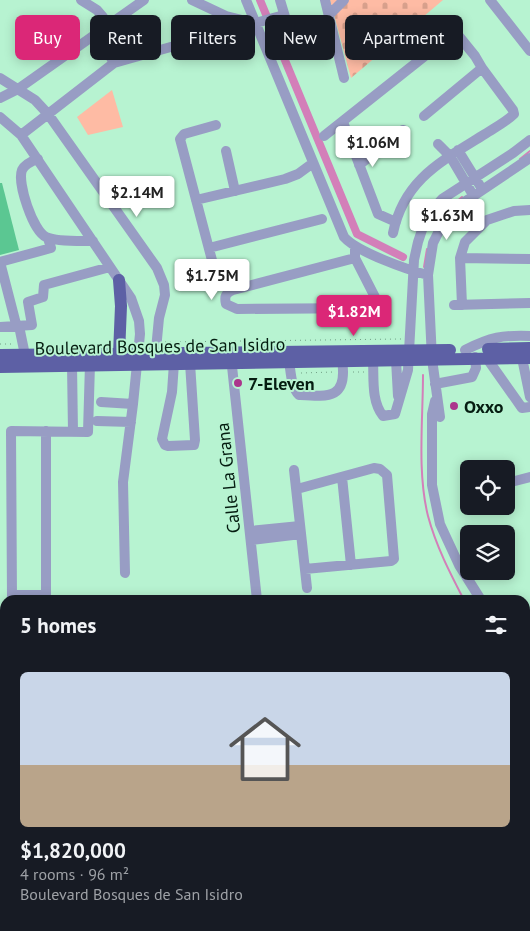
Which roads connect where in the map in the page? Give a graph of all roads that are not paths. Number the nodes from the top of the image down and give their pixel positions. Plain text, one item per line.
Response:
1 (81, 0) edge
2 (144, 0) edge
3 (192, 0) edge
4 (246, 0) edge
5 (280, 0) edge
6 (344, 0) edge
7 (490, 0) edge
8 (327, 1) edge
9 (102, 15) edge
10 (122, 15) edge
11 (284, 15) edge
12 (329, 15) joint
13 (263, 21) junction
14 (90, 37) edge
15 (335, 40) edge
16 (530, 51) edge
17 (112, 60) edge
18 (114, 63) junction
19 (482, 68) junction
20 (0, 78) edge
21 (344, 78) dead end
22 (18, 89) junction
23 (0, 98) edge
24 (48, 114) junction
25 (424, 116) dead end
26 (3, 119) edge
27 (343, 122) junction
28 (216, 125) dead end
29 (403, 130) dead end
30 (21, 134) junction
31 (324, 136) dead end
32 (530, 140) edge
33 (438, 144) dead end
34 (226, 151) dead end
35 (454, 153) junction
36 (530, 158) edge
37 (38, 159) junction
38 (311, 160) junction
39 (359, 165) junction
40 (470, 180) junction
41 (235, 191) junction
42 (478, 192) junction
43 (196, 200) junction
44 (530, 210) edge
45 (322, 219) dead end
46 (396, 222) junction
47 (393, 233) dead end
48 (48, 238) junction
49 (93, 242) junction
50 (355, 246) junction
51 (209, 248) junction
52 (355, 258) junction
53 (460, 258) junction
54 (530, 258) edge
55 (213, 264) dead end
56 (110, 267) junction
57 (413, 272) junction
58 (428, 275) junction
59 (119, 280) junction
60 (530, 304) edge
61 (17, 325) junction
62 (0, 327) edge
63 (530, 336) edge
64 (21, 351) junction
65 (156, 353) junction
66 (120, 354) junction
67 (0, 355) edge
68 (432, 355) junction
69 (475, 355) junction
70 (527, 355) edge
71 (406, 356) junction
72 (231, 357) junction
73 (138, 359) junction
74 (342, 360) junction
75 (373, 360) junction
76 (289, 361) junction
77 (174, 363) junction
78 (190, 363) junction
79 (90, 364) junction
80 (72, 365) junction
81 (0, 367) edge
82 (435, 384) junction
83 (437, 395) junction
84 (530, 397) edge
85 (101, 402) dead end
86 (133, 404) junction
87 (399, 406) junction
88 (530, 407) edge
89 (440, 417) dead end
90 (97, 421) dead end
91 (131, 422) junction
92 (46, 431) junction
93 (73, 432) junction
94 (294, 470) dead end
95 (530, 477) edge
96 (342, 478) junction
97 (515, 481) edge
98 (297, 489) junction
99 (301, 530) junction
100 (250, 535) junction
101 (351, 565) junction
102 (305, 569) junction
103 (125, 573) dead end
104 (307, 588) dead end
105 (12, 595) edge
106 (46, 595) edge
107 (256, 595) edge
108 (478, 595) edge

1 - 9 street
2 - 10 street
3 - 13 street
4 - 13 street
5 - 11 street
6 - 12 street
7 - 16 street
8 - 12 street
13 - 18 street
13 - 38 street
14 - 22 street
15 - 21 street
17 - 18 street
18 - 24 street
19 - 25 street
19 - 27 street
19 - 35 street
20 - 22 street
22 - 23 street
22 - 24 street
24 - 30 street
24 - 65 street
26 - 30 street
27 - 31 street
27 - 39 street
28 - 43 street
29 - 39 street
30 - 37 street
32 - 40 street
33 - 35 street
34 - 41 street
35 - 40 street
35 - 46 street
36 - 42 street
37 - 48 street
37 - 49 street
38 - 41 street
38 - 50 street
39 - 46 street
40 - 42 street
40 - 57 street
41 - 43 street
42 - 58 street
43 - 51 street
44 - 53 street
45 - 51 street
46 - 47 street
48 - 49 street
48 - 61 street
49 - 56 street
50 - 52 street
50 - 57 street
51 - 55 street
52 - 52 street
53 - 54 street
53 - 60 street
56 - 59 street
56 - 61 street
57 - 58 street
57 - 71 street
58 - 68 street
59 - 66 main road
59 - 73 street
61 - 62 street
61 - 64 street
63 - 69 street, Boulevard Bosques de San Isidro
64 - 66 main road, Boulevard Bosques de San Isidro
64 - 67 main road, Boulevard Bosques de San Isidro
65 - 72 main road, Boulevard Bosques de San Isidro
65 - 73 main road, Boulevard Bosques de San Isidro
65 - 77 main road, Boulevard Bosques de San Isidro
66 - 73 main road, Boulevard Bosques de San Isidro
68 - 69 main road, Boulevard Bosques de San Isidro
68 - 71 main road, Boulevard Bosques de San Isidro
68 - 82 street
69 - 70 main road, Boulevard Bosques de San Isidro
69 - 70 main road, Boulevard Bosques de San Isidro
69 - 82 street
69 - 88 street
70 - 84 street
71 - 72 main road, Boulevard Bosques de San Isidro
71 - 75 main road, Boulevard Bosques de San Isidro
71 - 87 street
71 - 87 street
72 - 76 main road, Boulevard Bosques de San Isidro
72 - 78 main road, Boulevard Bosques de San Isidro
72 - 100 street, Calle La Grana
73 - 79 main road, Boulevard Bosques de San Isidro
73 - 86 street
74 - 75 main road, Boulevard Bosques de San Isidro
74 - 76 main road, Boulevard Bosques de San Isidro
74 - 76 street
75 - 87 street
77 - 78 main road, Boulevard Bosques de San Isidro
77 - 78 street
79 - 80 main road, Boulevard Bosques de San Isidro
79 - 93 street
80 - 81 main road, Boulevard Bosques de San Isidro
80 - 93 street
82 - 83 street
83 - 89 street
83 - 108 street
85 - 86 street
86 - 91 street
90 - 91 street
91 - 103 street
92 - 93 street
92 - 105 street
92 - 106 street
94 - 98 street
95 - 97 street
96 - 98 street
96 - 101 street
96 - 101 street
98 - 99 street
99 - 100 street
99 - 102 street
100 - 107 street, Calle La Grana
101 - 102 street
102 - 104 street

